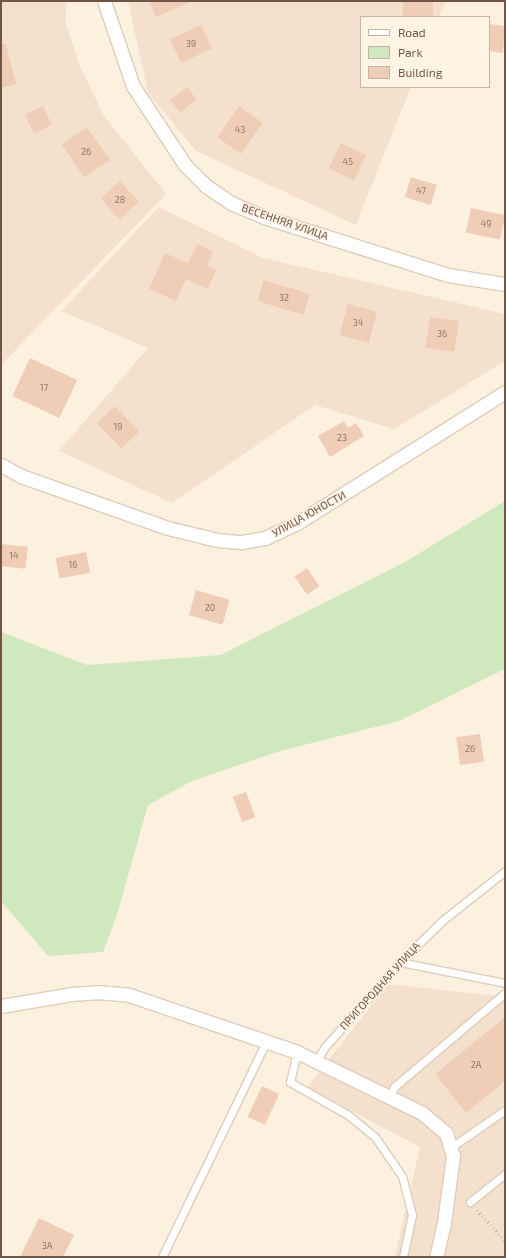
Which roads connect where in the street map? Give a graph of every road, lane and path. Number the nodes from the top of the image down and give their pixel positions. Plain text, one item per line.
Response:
1 (104, 1) edge
2 (505, 284) edge
3 (505, 392) edge
4 (1, 465) edge
5 (505, 871) edge
6 (400, 962) junction
7 (505, 983) edge
8 (505, 993) edge
9 (1, 1006) edge
10 (266, 1042) junction
11 (297, 1052) junction
12 (316, 1061) junction
13 (390, 1097) junction
14 (505, 1110) edge
15 (450, 1148) junction
16 (505, 1174) edge
17 (470, 1202) joint
18 (505, 1240) edge
19 (162, 1257) edge
20 (403, 1257) edge
21 (436, 1257) edge

1 - 2 street, ВЕСЕННЯЯ УЛИЦА
3 - 4 street, УЛИЦА ЮНОСТИ
5 - 6 lane, ПРИГОРОДНАЯ УЛИЦА
6 - 7 lane
6 - 12 lane, ПРИГОРОДНАЯ УЛИЦА
8 - 13 lane
9 - 10 street
10 - 11 street
10 - 19 lane
11 - 12 street
11 - 20 lane
12 - 13 street
13 - 15 street
14 - 15 lane
15 - 21 street
16 - 17 lane
17 - 18 path

